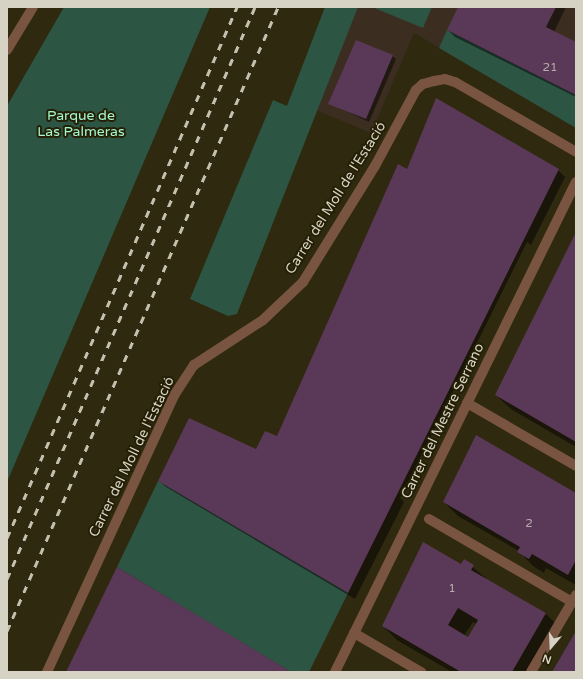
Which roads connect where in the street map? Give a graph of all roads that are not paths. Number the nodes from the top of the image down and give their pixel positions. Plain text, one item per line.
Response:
1 (33, 7) edge
2 (7, 50) edge
3 (576, 152) edge
4 (576, 182) edge
5 (467, 403) junction
6 (576, 466) edge
7 (430, 519) dead end
8 (574, 599) edge
9 (354, 634) junction
10 (47, 672) edge
11 (335, 672) edge
12 (421, 672) edge
13 (531, 672) edge

1 - 2 street
3 - 10 street, Carrer del Moll de l'Estació
4 - 5 street, Carrer del Mestre Serrano
5 - 6 street
5 - 9 street, Carrer del Mestre Serrano
7 - 8 street
8 - 13 street
9 - 11 street, Carrer del Mestre Serrano
9 - 12 street

